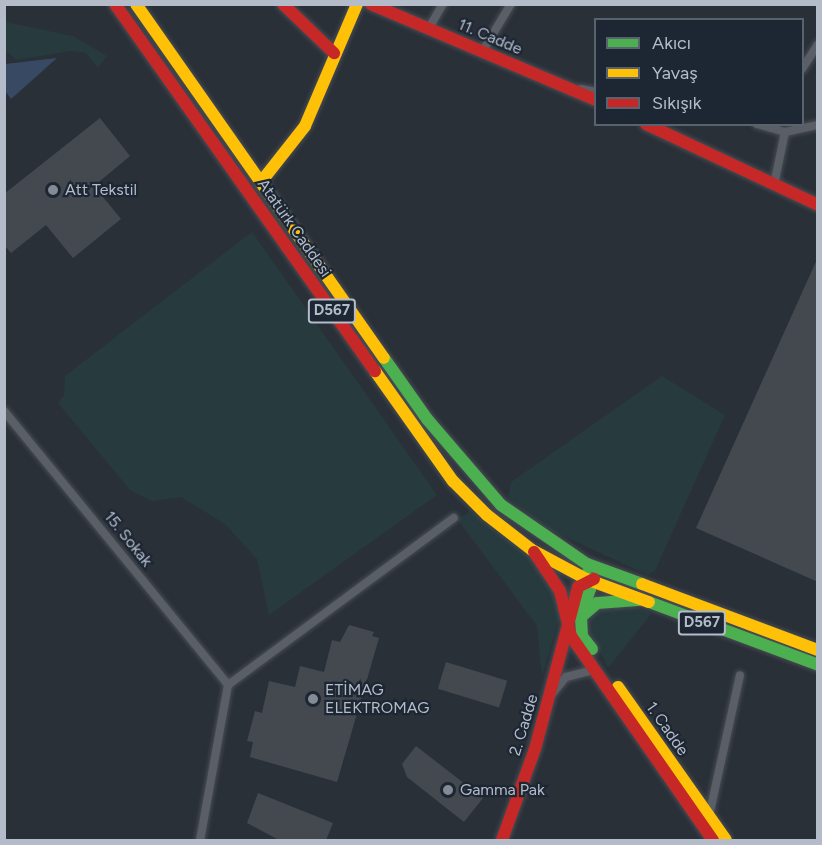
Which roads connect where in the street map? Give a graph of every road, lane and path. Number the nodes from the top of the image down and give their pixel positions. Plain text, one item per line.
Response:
1 (115, 4) edge
2 (136, 4) edge
3 (283, 4) edge
4 (357, 4) edge
5 (370, 4) edge
6 (443, 4) edge
7 (511, 4) edge
8 (429, 28) junction
9 (818, 44) edge
10 (482, 52) junction
11 (334, 53) junction
12 (804, 66) edge
13 (566, 86) junction
14 (594, 92) edge
15 (594, 99) edge
16 (650, 126) edge
17 (818, 126) edge
18 (769, 127) edge
19 (785, 132) junction
20 (261, 182) junction
21 (774, 185) junction
22 (818, 205) edge
23 (4, 411) edge
24 (454, 518) dead end
25 (532, 550) junction
26 (587, 564) junction
27 (619, 578) junction
28 (586, 579) junction
29 (639, 600) junction
30 (568, 617) junction
31 (581, 617) junction
32 (577, 636) junction
33 (560, 645) junction
34 (818, 650) edge
35 (818, 665) edge
36 (595, 670) junction
37 (740, 675) dead end
38 (228, 685) junction
39 (550, 697) junction
40 (709, 816) junction
41 (200, 840) edge
42 (502, 840) edge
43 (713, 840) edge
44 (726, 840) edge

1 - 25 main road, Atatürk Caddesi / D567
2 - 20 main road, D567
3 - 11 main road
4 - 11 main road
5 - 8 main road, 11. Cadde
6 - 8 street
7 - 10 street
8 - 10 main road, 11. Cadde
9 - 12 street
10 - 13 main road, 11. Cadde
11 - 20 main road
13 - 14 street
13 - 15 main road, 11. Cadde
16 - 21 main road
17 - 19 street
18 - 19 street
19 - 21 street
20 - 26 main road, D567
21 - 22 main road
23 - 38 street, 15. Sokak
24 - 38 street
25 - 28 main road, Atatürk Caddesi / D567
25 - 30 main road
26 - 27 main road, D567
26 - 28 main road
27 - 28 main road
27 - 34 main road, D567
28 - 29 main road, D567
28 - 30 main road, 2. Cadde
28 - 31 main road
29 - 31 main road
29 - 35 main road, D567
30 - 32 main road
30 - 33 main road, 2. Cadde
31 - 32 main road
32 - 33 main road
32 - 36 main road, 1. Cadde
32 - 40 main road, 1. Cadde
33 - 39 main road, 2. Cadde
36 - 39 street
36 - 43 main road, 1. Cadde
37 - 40 street
38 - 41 street
39 - 42 main road, 2. Cadde
40 - 44 main road, 1. Cadde

